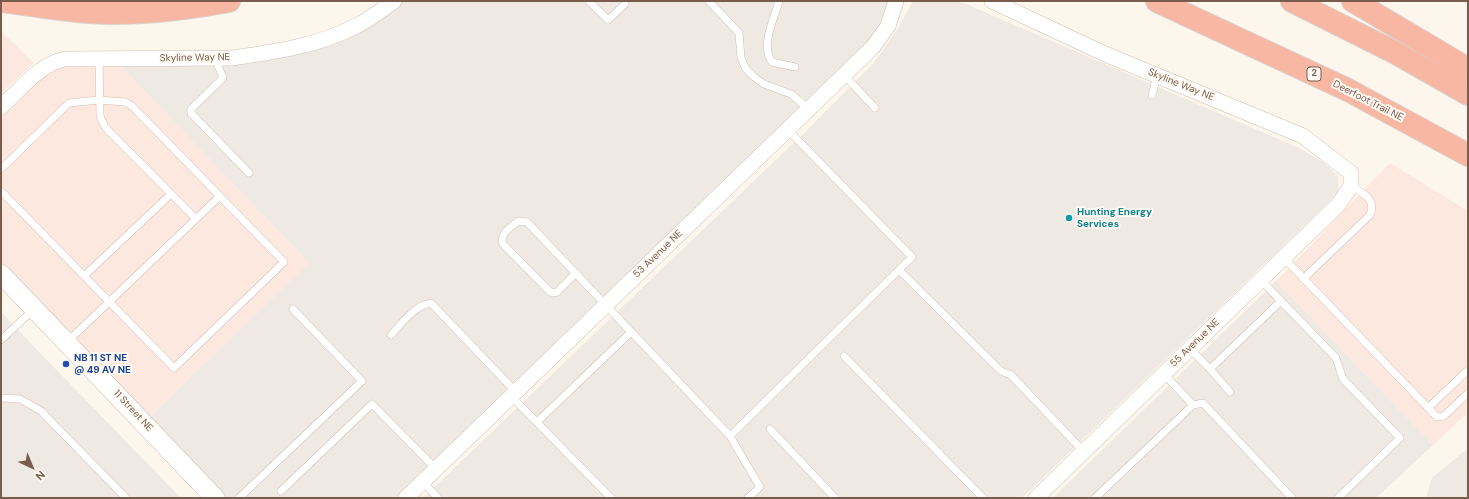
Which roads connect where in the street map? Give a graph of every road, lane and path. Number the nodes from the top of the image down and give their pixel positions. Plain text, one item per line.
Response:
1 (3, 1) edge
2 (229, 1) edge
3 (394, 1) edge
4 (589, 1) edge
5 (708, 1) edge
6 (779, 1) edge
7 (896, 1) edge
8 (992, 1) edge
9 (1157, 1) edge
10 (1292, 1) edge
11 (1353, 1) edge
12 (625, 4) dead end
13 (214, 58) junction
14 (99, 59) junction
15 (795, 67) dead end
16 (1468, 69) edge
17 (844, 75) junction
18 (1157, 76) junction
19 (1468, 94) edge
20 (1152, 95) dead end
21 (99, 100) junction
22 (1, 107) edge
23 (875, 108) dead end
24 (809, 109) junction
25 (788, 130) junction
26 (1468, 155) edge
27 (1, 169) edge
28 (249, 173) dead end
29 (1351, 186) junction
30 (1, 191) edge
31 (171, 194) junction
32 (220, 196) junction
33 (196, 219) junction
34 (1284, 258) junction
35 (899, 270) junction
36 (576, 273) junction
37 (1, 274) edge
38 (84, 276) junction
39 (1303, 278) junction
40 (1261, 280) junction
41 (1282, 301) junction
42 (109, 302) junction
43 (606, 305) junction
44 (35, 308) junction
45 (293, 309) dead end
46 (631, 332) junction
47 (391, 335) dead end
48 (1, 340) edge
49 (67, 342) junction
50 (1190, 349) junction
51 (844, 356) dead end
52 (1210, 369) junction
53 (1468, 370) edge
54 (1164, 374) junction
55 (1230, 392) dead end
56 (1468, 393) edge
57 (514, 394) junction
58 (1, 398) edge
59 (1193, 405) junction
60 (1428, 408) junction
61 (537, 422) junction
62 (770, 429) dead end
63 (730, 436) junction
64 (1084, 452) junction
65 (436, 468) junction
66 (423, 482) junction
67 (281, 491) dead end
68 (126, 498) edge
69 (215, 498) edge
70 (239, 498) edge
71 (406, 498) edge
72 (438, 498) edge
73 (611, 498) edge
74 (748, 498) edge
75 (835, 498) edge
76 (983, 498) edge
77 (1036, 498) edge
78 (1095, 498) edge
79 (1292, 498) edge
80 (1338, 498) edge

1 - 2 highway
3 - 13 street, Skyline Way NE
4 - 12 lane
5 - 24 lane
6 - 15 lane
7 - 17 street, 53 Avenue NE
8 - 18 street, Skyline Way NE
9 - 26 highway, Deerfoot Trail NE / 2
10 - 19 highway
11 - 16 highway
13 - 14 street, Skyline Way NE
13 - 28 lane
14 - 21 lane
14 - 22 street, Skyline Way NE
17 - 23 lane
17 - 24 street, 53 Avenue NE
18 - 20 lane
18 - 29 street, Skyline Way NE
21 - 27 lane
21 - 31 lane
21 - 32 lane
24 - 25 street, 53 Avenue NE
25 - 35 lane
25 - 43 street, 53 Avenue NE
29 - 34 street, 55 Avenue NE
29 - 39 lane
30 - 38 lane
31 - 33 lane
31 - 38 lane
32 - 33 lane
32 - 42 lane
33 - 42 lane
34 - 39 lane
34 - 40 street, 55 Avenue NE
35 - 63 lane
35 - 64 lane
36 - 36 lane
36 - 43 lane
37 - 44 street, 11 Street NE
38 - 42 lane
39 - 60 lane
40 - 41 lane
40 - 50 street, 55 Avenue NE
41 - 52 lane
41 - 80 lane
42 - 49 lane
43 - 46 lane
43 - 57 street, 53 Avenue NE
44 - 48 lane
44 - 49 street, 11 Street NE
45 - 70 lane
46 - 61 lane
46 - 63 lane
47 - 57 lane
49 - 69 street, 11 Street NE
50 - 52 lane
50 - 54 street, 55 Avenue NE
51 - 76 lane
52 - 55 lane
53 - 60 lane
54 - 59 lane
54 - 64 street, 55 Avenue NE
56 - 60 lane
57 - 61 lane
57 - 65 street, 53 Avenue NE
58 - 68 lane
59 - 78 lane
59 - 79 lane
61 - 73 lane
62 - 75 lane
63 - 74 lane
64 - 77 street, 55 Avenue NE
65 - 66 street, 53 Avenue NE
65 - 67 lane
66 - 71 street, 53 Avenue NE
66 - 72 lane

